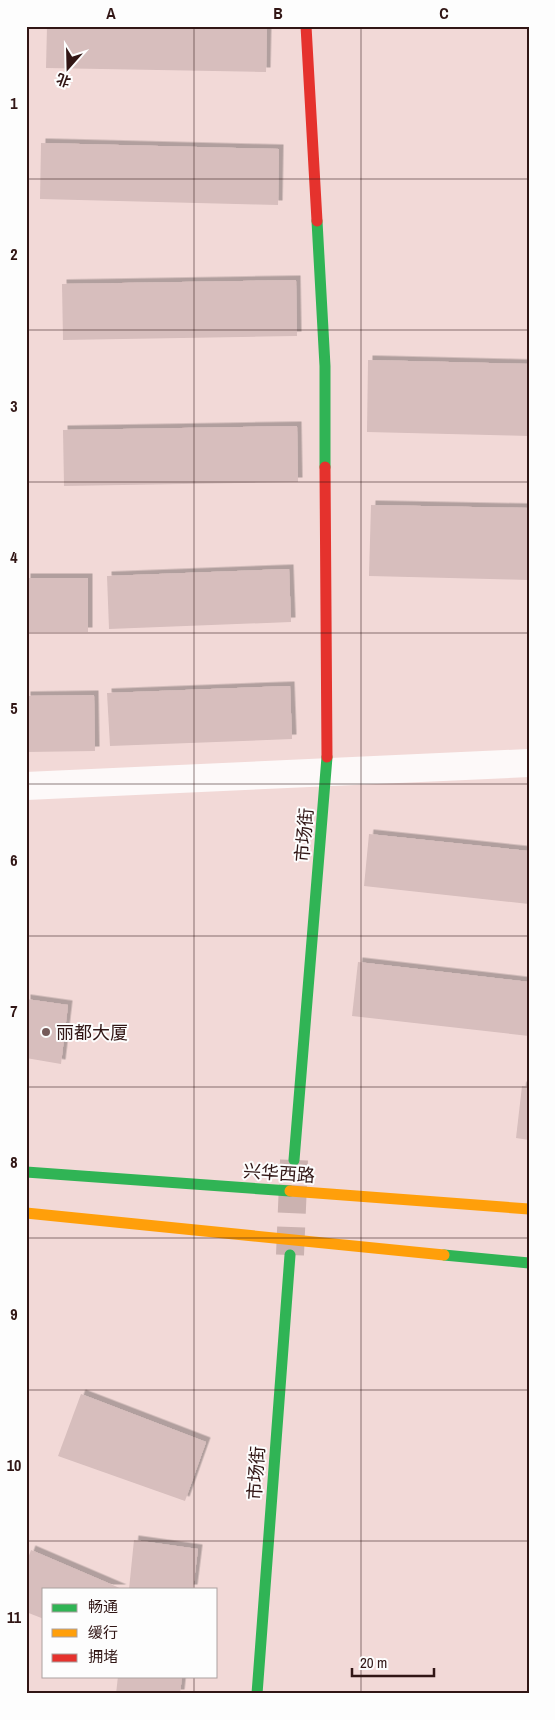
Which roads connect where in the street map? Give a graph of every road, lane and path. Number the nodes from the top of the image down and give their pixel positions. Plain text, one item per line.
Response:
1 (306, 26) edge
2 (529, 762) edge
3 (327, 774) junction
4 (26, 786) edge
5 (294, 1160) tunnel mouth
6 (26, 1172) edge
7 (529, 1209) edge
8 (26, 1212) edge
9 (290, 1255) tunnel mouth
10 (529, 1263) edge
11 (257, 1694) edge

1 - 3 street, 市场街
2 - 3 street
3 - 4 street
3 - 5 street, 市场街
6 - 7 street, 兴华西路
8 - 10 street
9 - 11 street, 市场街

